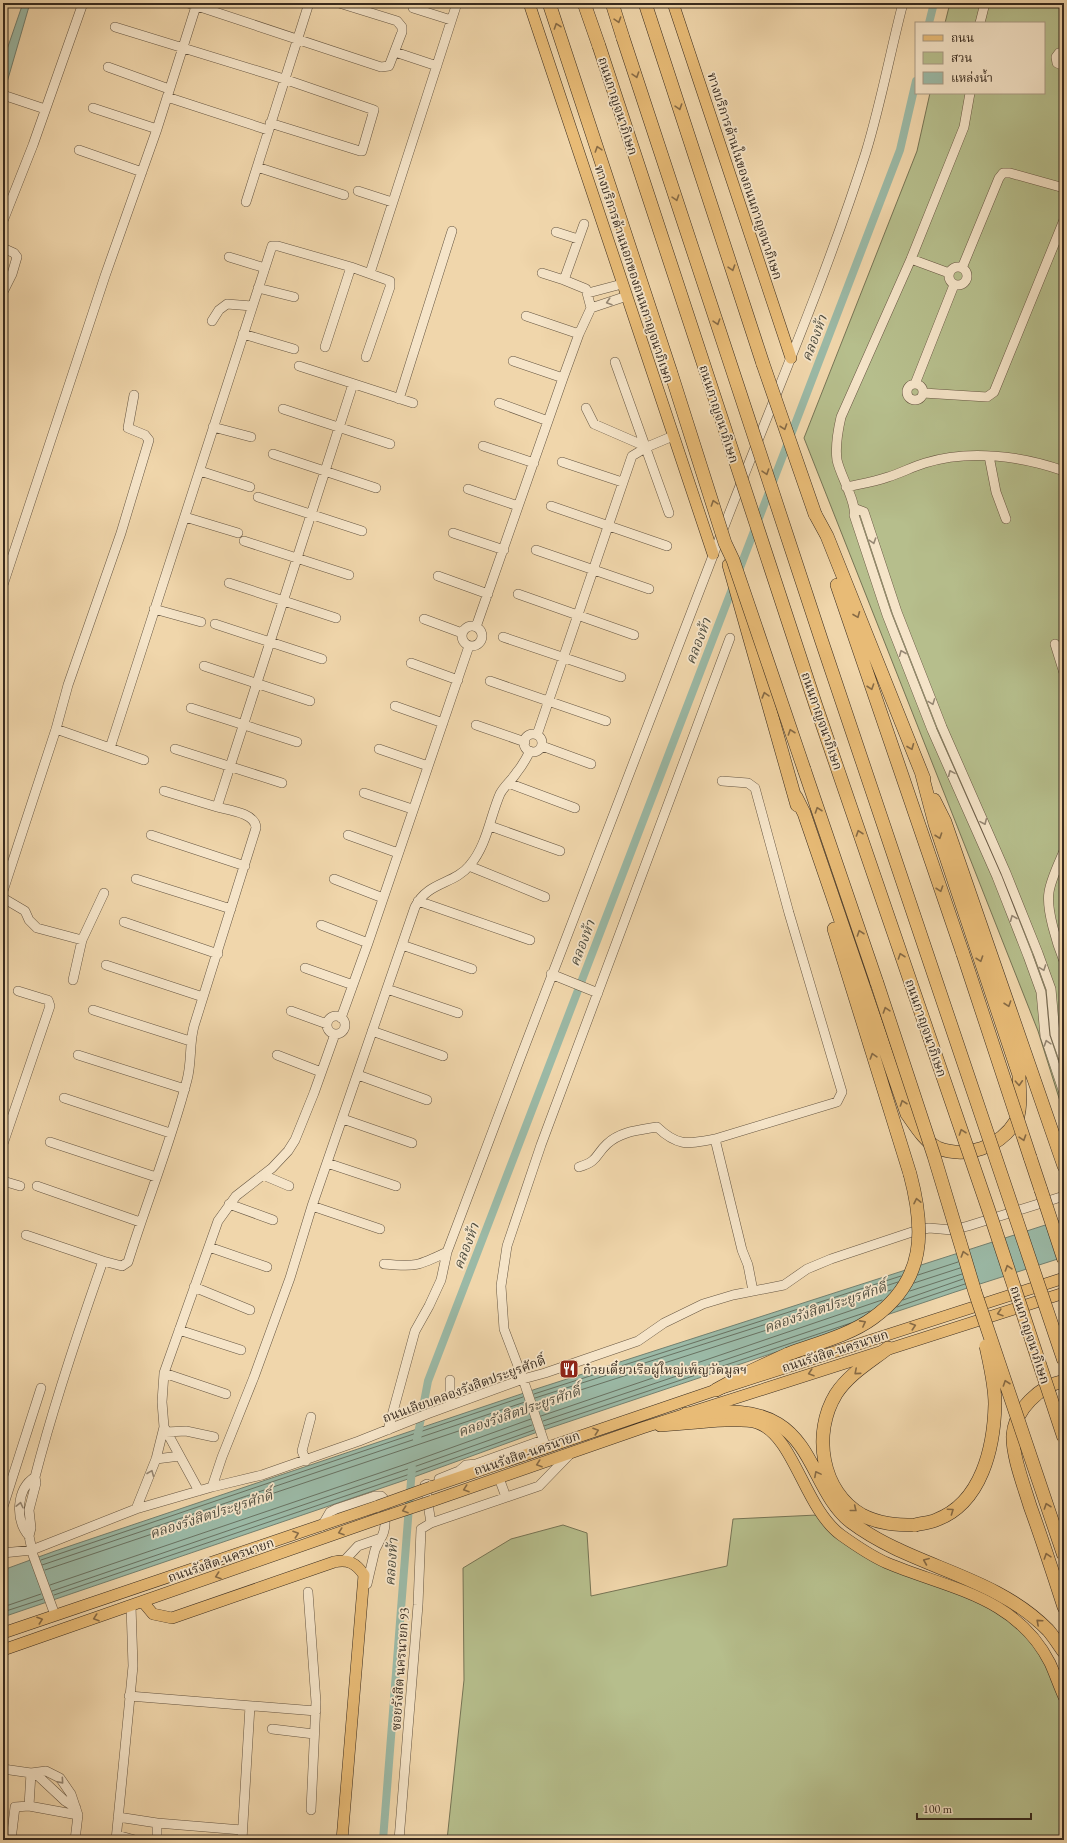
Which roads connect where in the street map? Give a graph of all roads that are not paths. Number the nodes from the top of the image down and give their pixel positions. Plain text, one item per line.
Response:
1 (83, 3) edge
2 (308, 3) edge
3 (339, 3) edge
4 (457, 3) edge
5 (529, 3) edge
6 (549, 3) edge
7 (584, 3) edge
8 (612, 3) edge
9 (645, 3) edge
10 (673, 3) edge
11 (903, 3) edge
12 (985, 3) edge
13 (193, 4) edge
14 (413, 8) dead end
15 (452, 20) junction
16 (980, 22) edge
17 (115, 27) dead end
18 (297, 39) junction
19 (182, 49) junction
20 (1064, 52) edge
21 (398, 53) dead end
22 (108, 66) dead end
23 (437, 66) junction
24 (1064, 66) edge
25 (284, 79) junction
26 (168, 93) junction
27 (970, 94) edge
28 (4, 96) edge
29 (45, 108) junction
30 (93, 108) dead end
31 (269, 126) junction
32 (157, 129) junction
33 (79, 150) dead end
34 (257, 168) junction
35 (142, 172) junction
36 (1064, 188) edge
37 (358, 191) dead end
38 (344, 195) dead end
39 (246, 202) dead end
40 (392, 202) junction
41 (1064, 220) edge
42 (3, 221) edge
43 (584, 224) dead end
44 (452, 231) dead end
45 (556, 232) dead end
46 (578, 239) junction
47 (3, 248) edge
48 (230, 257) dead end
49 (911, 259) junction
50 (351, 267) junction
51 (265, 268) junction
52 (962, 268) junction
53 (370, 273) junction
54 (542, 273) dead end
55 (949, 273) junction
56 (564, 280) junction
57 (622, 284) junction
58 (954, 285) junction
59 (258, 288) junction
60 (3, 292) edge
61 (588, 293) junction
62 (627, 296) junction
63 (294, 297) dead end
64 (252, 306) junction
65 (591, 308) junction
66 (526, 316) dead end
67 (212, 321) dead end
68 (243, 334) junction
69 (579, 334) junction
70 (325, 347) dead end
71 (294, 349) dead end
72 (366, 357) dead end
73 (791, 358) junction
74 (513, 361) dead end
75 (616, 362) dead end
76 (299, 366) dead end
77 (563, 378) junction
78 (353, 384) junction
79 (915, 384) junction
80 (923, 393) junction
81 (134, 395) dead end
82 (399, 399) junction
83 (414, 403) dead end
84 (499, 403) dead end
85 (586, 408) dead end
86 (282, 409) dead end
87 (548, 421) junction
88 (213, 427) junction
89 (339, 428) junction
90 (673, 436) junction
91 (251, 437) dead end
92 (390, 444) dead end
93 (483, 446) dead end
94 (647, 447) junction
95 (273, 454) dead end
96 (989, 456) junction
97 (562, 462) dead end
98 (534, 463) junction
99 (200, 471) junction
100 (325, 472) junction
101 (1064, 472) edge
102 (622, 482) junction
103 (250, 487) dead end
104 (846, 487) junction
105 (376, 488) dead end
106 (468, 489) dead end
107 (258, 497) dead end
108 (518, 506) junction
109 (551, 506) dead end
110 (856, 508) junction
111 (669, 513) dead end
112 (311, 514) junction
113 (185, 517) junction
114 (1006, 520) dead end
115 (608, 526) junction
116 (362, 531) dead end
117 (238, 533) dead end
118 (453, 533) dead end
119 (244, 541) dead end
120 (725, 543) junction
121 (667, 546) dead end
122 (504, 550) junction
123 (536, 550) dead end
124 (713, 554) junction
125 (296, 559) junction
126 (593, 569) junction
127 (349, 575) dead end
128 (438, 576) dead end
129 (229, 583) dead end
130 (3, 585) edge
131 (649, 590) dead end
132 (488, 594) junction
133 (518, 594) dead end
134 (282, 601) junction
135 (154, 609) junction
136 (578, 614) junction
137 (336, 618) dead end
138 (424, 619) dead end
139 (201, 622) dead end
140 (215, 624) dead end
141 (476, 627) junction
142 (462, 633) junction
143 (634, 635) dead end
144 (859, 635) junction
145 (503, 637) dead end
146 (730, 638) dead end
147 (269, 641) junction
148 (1055, 644) dead end
149 (469, 646) junction
150 (563, 657) junction
151 (322, 659) dead end
152 (411, 663) dead end
153 (204, 666) dead end
154 (1064, 673) edge
155 (621, 677) dead end
156 (458, 680) junction
157 (490, 681) dead end
158 (256, 683) junction
159 (310, 701) dead end
160 (548, 701) junction
161 (395, 706) dead end
162 (191, 708) dead end
163 (606, 721) dead end
164 (443, 723) junction
165 (242, 724) junction
166 (476, 725) dead end
167 (56, 729) junction
168 (537, 735) junction
169 (297, 742) dead end
170 (525, 742) junction
171 (542, 746) junction
172 (110, 748) junction
173 (175, 748) dead end
174 (379, 749) dead end
175 (530, 751) junction
176 (144, 760) dead end
177 (591, 764) dead end
178 (230, 766) junction
179 (428, 766) junction
180 (921, 771) junction
181 (722, 781) dead end
182 (282, 783) dead end
183 (508, 784) junction
184 (164, 792) dead end
185 (971, 792) junction
186 (364, 793) dead end
187 (796, 797) junction
188 (962, 797) junction
189 (217, 807) junction
190 (575, 808) dead end
191 (412, 809) junction
192 (490, 826) junction
193 (151, 835) dead end
194 (348, 835) dead end
195 (560, 851) dead end
196 (1064, 851) edge
197 (398, 853) junction
198 (245, 866) junction
199 (469, 866) junction
200 (136, 879) dead end
201 (334, 879) dead end
202 (3, 891) edge
203 (104, 893) dead end
204 (545, 897) dead end
205 (3, 898) edge
206 (384, 898) junction
207 (418, 901) junction
208 (231, 910) junction
209 (124, 922) dead end
210 (321, 925) dead end
211 (82, 940) junction
212 (530, 940) dead end
213 (368, 943) junction
214 (402, 946) junction
215 (1038, 953) junction
216 (218, 954) junction
217 (1028, 956) junction
218 (1064, 960) edge
219 (106, 965) dead end
220 (305, 968) dead end
221 (472, 969) dead end
222 (554, 975) junction
223 (73, 980) dead end
224 (353, 985) junction
225 (387, 989) junction
226 (18, 991) dead end
227 (595, 992) junction
228 (203, 997) junction
229 (93, 1010) dead end
230 (291, 1011) dead end
231 (458, 1012) dead end
232 (341, 1018) junction
233 (327, 1024) junction
234 (372, 1031) junction
235 (335, 1034) junction
236 (190, 1041) junction
237 (78, 1054) dead end
238 (277, 1055) dead end
239 (444, 1056) dead end
240 (1064, 1060) edge
241 (321, 1072) junction
242 (358, 1075) junction
243 (185, 1089) junction
244 (1064, 1093) edge
245 (64, 1098) dead end
246 (427, 1100) dead end
247 (343, 1119) junction
248 (170, 1133) junction
249 (715, 1138) junction
250 (50, 1142) dead end
251 (412, 1143) dead end
252 (3, 1144) edge
253 (327, 1163) junction
254 (1064, 1166) edge
255 (579, 1167) dead end
256 (263, 1175) junction
257 (156, 1177) junction
258 (3, 1182) edge
259 (20, 1186) dead end
260 (37, 1186) dead end
261 (289, 1186) dead end
262 (396, 1186) dead end
263 (1064, 1196) edge
264 (228, 1204) junction
265 (312, 1206) junction
266 (273, 1220) dead end
267 (140, 1222) junction
268 (380, 1229) dead end
269 (26, 1235) dead end
270 (209, 1247) junction
271 (447, 1252) junction
272 (1064, 1260) edge
273 (103, 1261) junction
274 (384, 1264) dead end
275 (267, 1267) dead end
276 (1064, 1278) edge
277 (194, 1287) junction
278 (753, 1291) junction
279 (975, 1292) junction
280 (1064, 1293) edge
281 (250, 1310) dead end
282 (179, 1330) junction
283 (888, 1348) junction
284 (241, 1350) dead end
285 (1064, 1361) edge
286 (164, 1373) junction
287 (450, 1380) dead end
288 (1064, 1381) edge
289 (524, 1382) junction
290 (41, 1388) dead end
291 (716, 1390) junction
292 (226, 1394) dead end
293 (450, 1405) junction
294 (686, 1414) junction
295 (311, 1417) dead end
296 (642, 1428) junction
297 (165, 1430) junction
298 (388, 1430) junction
299 (214, 1437) dead end
300 (1064, 1438) edge
301 (543, 1442) junction
302 (572, 1452) junction
303 (180, 1456) junction
304 (156, 1459) junction
305 (306, 1461) junction
306 (499, 1478) junction
307 (212, 1487) junction
308 (199, 1491) junction
309 (506, 1497) junction
310 (3, 1507) edge
311 (136, 1509) junction
312 (431, 1522) junction
313 (322, 1526) junction
314 (381, 1538) junction
315 (32, 1552) junction
316 (3, 1553) edge
317 (1064, 1556) edge
318 (344, 1561) junction
319 (308, 1592) dead end
320 (362, 1595) junction
321 (143, 1602) junction
322 (131, 1606) junction
323 (1064, 1607) edge
324 (54, 1611) junction
325 (3, 1633) edge
326 (3, 1650) edge
327 (1064, 1652) edge
328 (129, 1696) junction
329 (1064, 1697) edge
330 (250, 1706) junction
331 (316, 1711) junction
332 (272, 1730) dead end
333 (314, 1734) junction
334 (3, 1769) edge
335 (33, 1773) junction
336 (29, 1806) junction
337 (311, 1810) dead end
338 (77, 1811) junction
339 (118, 1817) junction
340 (157, 1823) junction
341 (242, 1830) junction
342 (117, 1838) edge
343 (11, 1840) edge
344 (75, 1840) edge
345 (135, 1840) edge
346 (157, 1840) edge
347 (242, 1840) edge
348 (342, 1840) edge
349 (399, 1840) edge

1 - 29 street
2 - 18 street
3 - 18 street
4 - 15 street
5 - 57 main road, ทางบริการด้านนอกของถนนกาญจนาภิเษก
120 -> 6 highway, bridge
300 -> 7 highway, ถนนกาญจนาภิเษก, bridge
8 -> 285 highway, ถนนกาญจนาภิเษก, bridge
9 -> 144 highway, bridge
10 - 73 main road, ทางบริการด้านในของถนนกาญจนาภิเษก
11 - 73 street
12 - 16 street
13 - 18 street
13 - 19 street
14 - 15 street
15 - 23 street
17 - 19 street
18 - 25 street
19 - 25 street
19 - 26 street
20 - 24 street
21 - 23 street
22 - 26 street
23 - 40 street
25 - 31 street
25 - 31 street
26 - 31 street
26 - 32 street
27 - 49 street
28 - 29 street
29 - 42 street
30 - 32 street
31 - 34 street
32 - 35 street
33 - 35 street
34 - 38 street
34 - 39 street
35 - 130 street
36 - 52 street
37 - 40 street
40 - 53 street
41 - 80 street
43 - 46 street
44 - 82 street
45 - 46 street
46 - 56 street
47 - 60 street
48 - 51 street
49 - 55 street
49 - 104 street
50 - 51 street
50 - 53 street
50 - 70 street
51 - 59 street
52 - 55 street
52 - 58 street
53 - 72 street
54 - 56 street
55 - 58 street
56 - 61 street
57 - 61 street
57 - 62 main road, ทางบริการด้านนอกของถนนกาญจนาภิเษก
58 - 79 street
59 - 63 street
59 - 64 street
61 - 65 street
62 -> 65 street
62 - 90 main road, ทางบริการด้านนอกของถนนกาญจนาภิเษก
64 - 67 street
64 - 68 street
65 - 69 street
66 - 69 street
68 - 71 street
68 - 88 street
69 - 77 street
73 - 124 street
74 - 77 street
75 - 94 street
76 - 78 street
77 - 87 street
78 - 82 street
78 - 89 street
79 - 80 street
79 - 80 street
81 - 167 street
82 - 83 street
84 - 87 street
85 - 94 street
86 - 89 street
87 - 98 street
88 - 91 street
88 - 99 street
89 - 92 street
89 - 100 street
90 - 94 street
90 - 124 main road, ทางบริการด้านนอกของถนนกาญจนาภิเษก
93 - 98 street
94 - 102 street
94 - 111 street
95 - 100 street
96 - 101 street
96 - 104 street
96 - 114 street
97 - 102 street
98 - 108 street
99 - 103 street
99 - 113 street
100 - 105 street
100 - 112 street
102 - 115 street
104 - 110 street
106 - 108 street
107 - 112 street
108 - 122 street
109 - 115 street
110 -> 185 street
188 -> 110 street
112 - 116 street
112 - 125 street
113 - 117 street
113 - 135 street
115 - 121 street
115 - 126 street
118 - 122 street
119 - 125 street
187 -> 120 highway
279 -> 120 highway, bridge
122 - 132 street
123 - 126 street
124 - 222 street
125 - 127 street
125 - 134 street
126 - 131 street
126 - 136 street
128 - 132 street
129 - 134 street
132 - 141 street
133 - 136 street
134 - 137 street
134 - 147 street
135 - 139 street
135 - 172 street
136 - 143 street
136 - 150 street
138 - 142 street
140 - 147 street
141 - 142 street
141 - 149 street
142 - 149 street
144 -> 180 highway
144 -> 272 highway, bridge
145 - 150 street
146 - 227 street
147 - 151 street
147 - 158 street
148 - 154 street
149 - 156 street
150 - 155 street
150 - 160 street
152 - 156 street
153 - 158 street
156 - 164 street
157 - 160 street
158 - 159 street
158 - 165 street
160 - 163 street
160 - 168 street
161 - 164 street
162 - 165 street
164 - 179 street
165 - 169 street
165 - 178 street
166 - 170 street
167 - 172 street
167 - 202 street
168 - 170 street
168 - 171 street
170 - 175 street
171 - 175 street
171 - 177 street
172 - 176 street
173 - 178 street
174 - 179 street
175 - 183 street
178 - 182 street
178 - 189 street
179 - 191 street
180 -> 187 highway
180 -> 254 highway
181 - 249 street
183 - 190 street
183 - 192 street
184 - 189 street
185 - 188 street
185 -> 215 street
186 - 191 street
291 -> 187 highway, bridge
217 -> 188 street
189 - 198 street
191 - 197 street
192 - 195 street
192 - 199 street
193 - 198 street
194 - 197 street
196 - 218 street
197 - 206 street
198 - 208 street
199 - 204 street
199 - 207 street
200 - 208 street
201 - 206 street
203 - 211 street
205 - 211 street
206 - 213 street
207 - 212 street
207 - 214 street
208 - 216 street
209 - 216 street
210 - 213 street
211 - 223 street
213 - 224 street
214 - 221 street
214 - 225 street
215 - 217 street
215 -> 240 street
216 - 228 street
244 -> 217 street
219 - 228 street
220 - 224 street
222 - 227 street
222 - 271 street
224 - 232 street
225 - 231 street
225 - 234 street
226 - 252 street
227 - 289 street
228 - 236 street
229 - 236 street
230 - 233 street
232 - 233 street
232 - 235 street
233 - 235 street
234 - 239 street
234 - 242 street
235 - 241 street
236 - 243 street
237 - 243 street
238 - 241 street
241 - 256 street
242 - 246 street
242 - 247 street
243 - 248 street
245 - 248 street
247 - 251 street
247 - 253 street
248 - 257 street
249 - 255 street
249 - 278 street
250 - 257 street
253 - 262 street
253 - 265 street
256 - 261 street
256 - 264 street
257 - 267 street
258 - 259 street
260 - 267 street
263 - 278 street, ถนนเลียบคลองรังสิตประยูรศักดิ์
264 - 266 street
264 - 270 street
265 - 268 street
265 - 307 street
267 - 273 street
269 - 273 street
270 - 275 street
270 - 277 street
271 - 274 street
271 - 298 street
273 - 315 street
291 -> 276 main road, ถนนรังสิต-นครนายก
277 - 281 street
277 - 282 street
278 - 289 street, ถนนเลียบคลองรังสิตประยูรศักดิ์
283 -> 279 highway, bridge
317 -> 279 highway, bridge
280 -> 283 main road, ถนนรังสิต-นครนายก
282 - 284 street
282 - 286 street
283 -> 294 main road, ถนนรังสิต-นครนายก
286 - 292 street
286 - 297 street
287 - 293 street
323 -> 288 highway
289 - 293 street, ถนนเลียบคลองรังสิตประยูรศักดิ์
289 - 301 street
290 - 310 street
301 -> 291 main road, ถนนรังสิต-นครนายก
293 - 298 street, ถนนเลียบคลองรังสิตประยูรศักดิ์
294 - 296 main road, ถนนรังสิต-นครนายก
327 -> 294 highway
295 - 305 street
296 - 302 main road, ถนนรังสิต-นครนายก
296 - 329 main road
297 - 299 street
297 - 303 street
297 - 304 street
298 - 305 street, ถนนเลียบคลองรังสิตประยูรศักดิ์
301 - 312 street
301 - 313 main road, ถนนรังสิต-นครนายก, bridge
302 -> 306 main road, ถนนรังสิต-นครนายก
302 - 309 street
303 - 304 street
303 - 308 street
311 -> 304 street
305 - 307 street, ถนนเลียบคลองรังสิตประยูรศักดิ์
306 - 309 street
306 -> 321 main road, ถนนรังสิต-นครนายก, bridge
307 - 308 street, ถนนเลียบคลองรังสิตประยูรศักดิ์
308 - 311 street, ถนนเลียบคลองรังสิตประยูรศักดิ์
309 - 312 street
311 - 315 street, ถนนเลียบคลองรังสิตประยูรศักดิ์
312 - 349 street, ซอยรังสิต นครนายก 93
313 - 314 street
324 -> 313 main road, ถนนรังสิต-นครนายก
314 - 318 street
314 - 320 street
315 - 316 street, ถนนเลียบคลองรังสิตประยูรศักดิ์
315 - 324 street
318 - 320 main road
318 - 321 main road
319 - 331 street
320 - 348 main road
321 - 322 main road, ถนนรังสิต-นครนายก
322 -> 326 main road, ถนนรังสิต-นครนายก
322 - 328 street
325 -> 324 main road, ถนนรังสิต-นครนายก
328 - 330 street
328 - 339 street
330 - 331 street
330 - 341 street
331 - 333 street
332 - 333 street
333 - 337 street
334 - 335 street
335 - 336 street
335 - 338 street
335 -> 338 street
336 - 338 street
336 - 343 street
338 - 344 street
339 - 340 street
339 - 342 street
340 - 341 street
340 - 346 street
341 - 347 street
342 - 345 street

